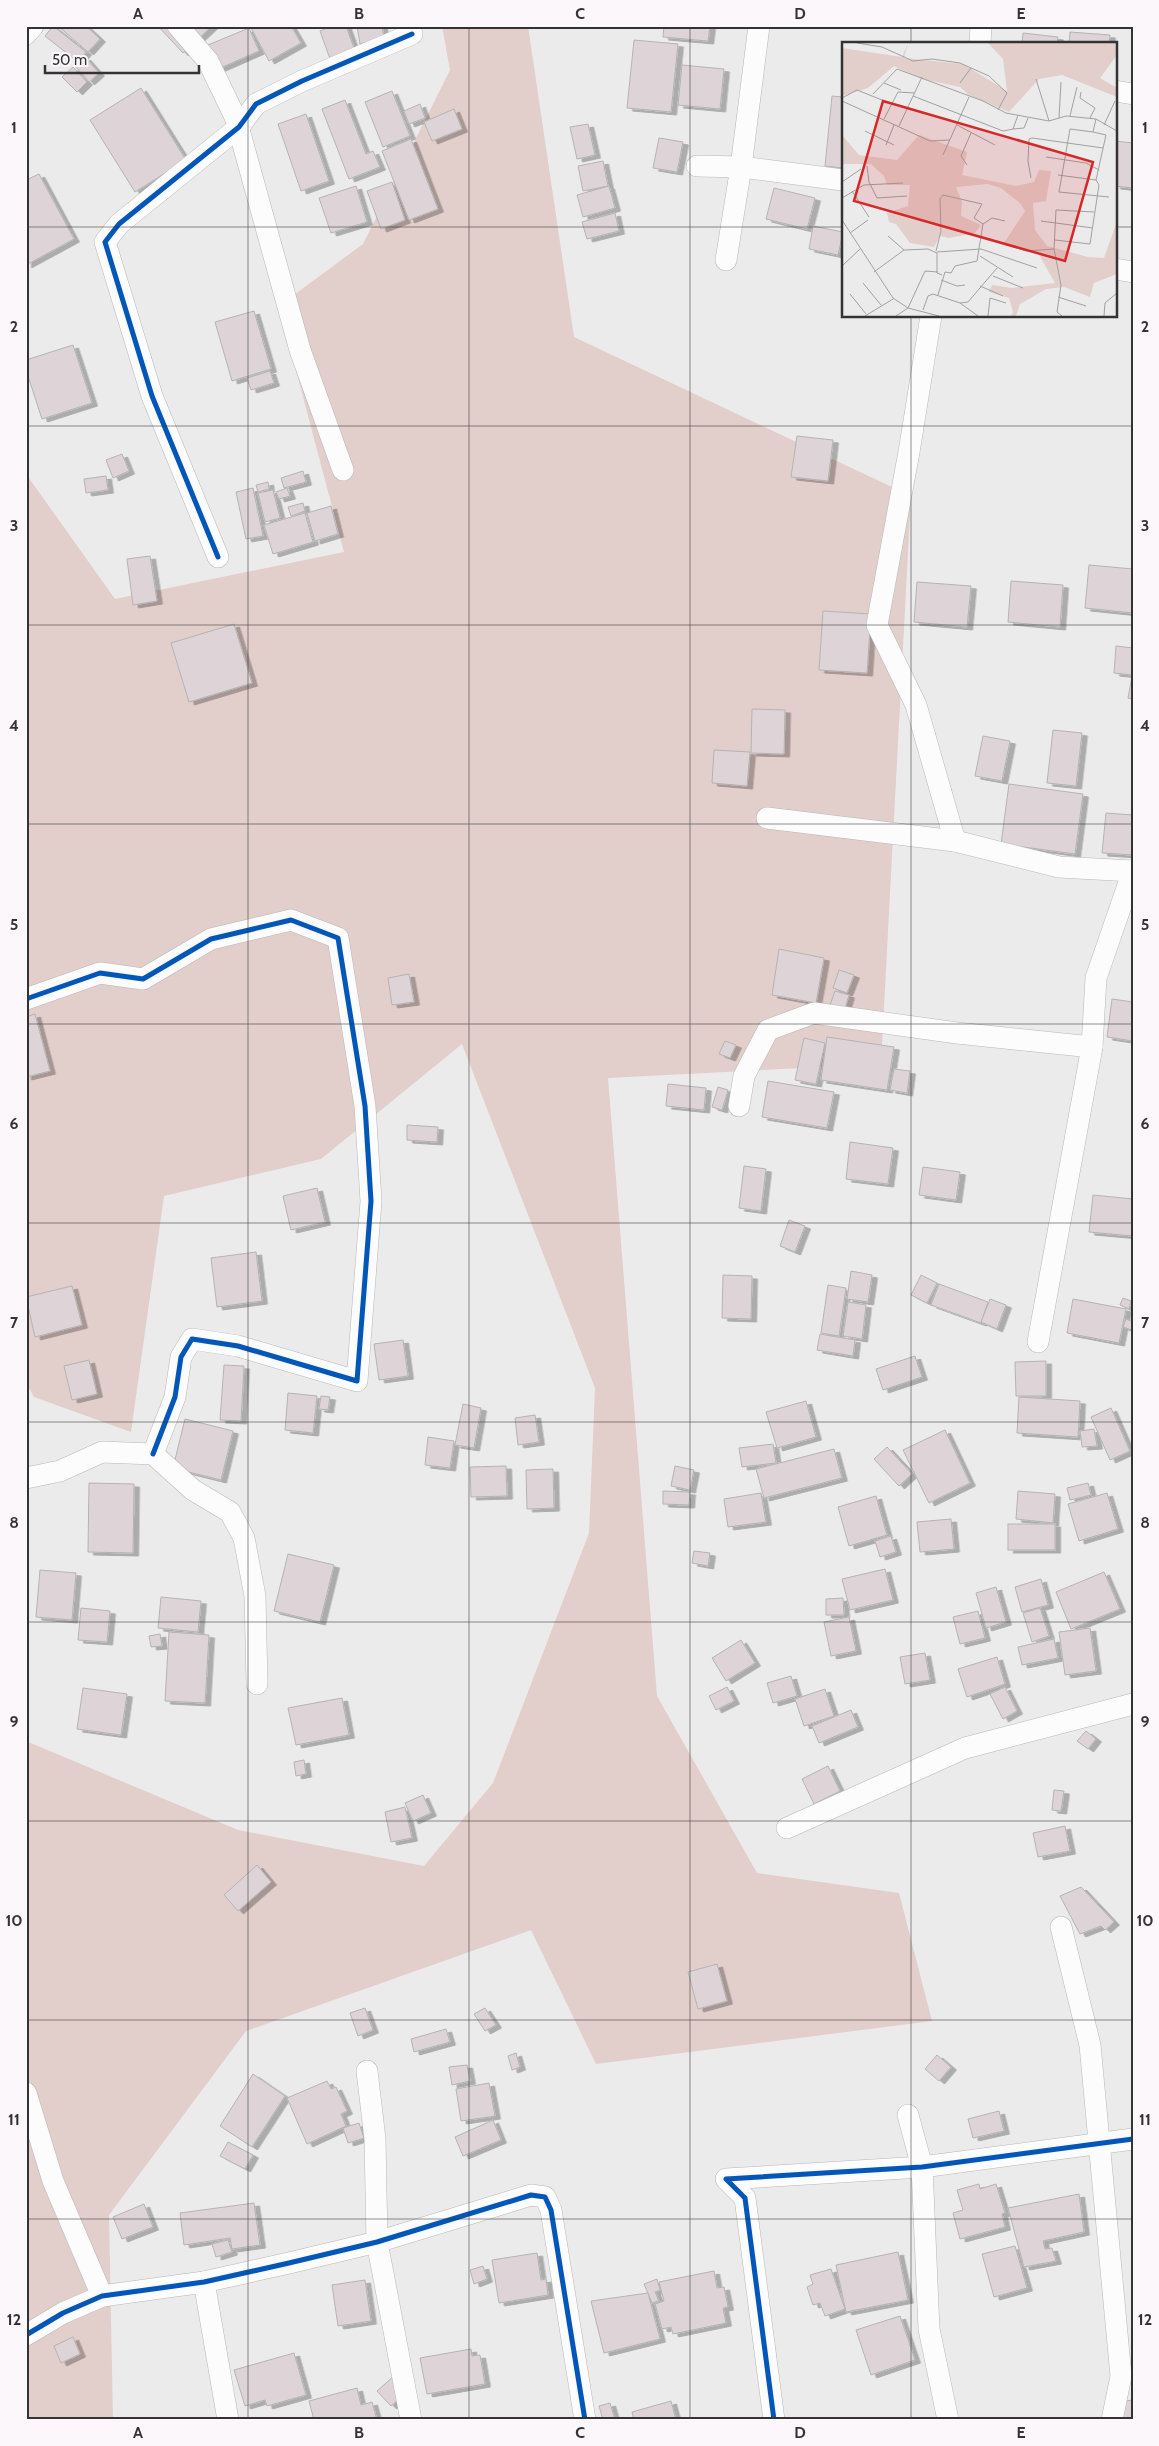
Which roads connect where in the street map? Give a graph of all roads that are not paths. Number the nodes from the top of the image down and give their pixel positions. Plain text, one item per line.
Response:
1 (33, 26) edge
2 (178, 26) edge
3 (759, 26) edge
4 (981, 26) edge
5 (26, 34) edge
6 (412, 34) dead end
7 (980, 42) edge
8 (1116, 91) edge
9 (1133, 94) edge
10 (239, 127) junction
11 (697, 166) dead end
12 (742, 167) junction
13 (842, 180) edge
14 (726, 260) dead end
15 (1116, 270) edge
16 (1133, 272) edge
17 (931, 318) edge
18 (343, 470) dead end
19 (218, 557) dead end
20 (767, 818) dead end
21 (955, 841) junction
22 (1133, 870) edge
23 (26, 999) edge
24 (1092, 1047) junction
25 (739, 1106) dead end
26 (1038, 1342) dead end
27 (153, 1454) junction
28 (26, 1478) edge
29 (257, 1684) dead end
30 (1133, 1704) edge
31 (787, 1828) dead end
32 (1061, 1928) dead end
33 (367, 2071) dead end
34 (26, 2093) edge
35 (908, 2114) dead end
36 (1133, 2139) edge
37 (1099, 2144) junction
38 (922, 2167) junction
39 (378, 2242) junction
40 (204, 2282) junction
41 (102, 2296) junction
42 (26, 2335) edge
43 (228, 2420) edge
44 (411, 2420) edge
45 (585, 2420) edge
46 (774, 2420) edge
47 (948, 2420) edge
48 (1112, 2420) edge

1 - 5 street
2 - 10 street
3 - 12 street
4 - 7 street
6 - 10 street
8 - 9 street
10 - 18 street
10 - 19 street
11 - 12 street
12 - 13 street
12 - 14 street
15 - 16 street
17 - 21 street
20 - 21 street
21 - 22 street
22 - 24 street
23 - 27 street
24 - 25 street
24 - 26 street
27 - 28 street
27 - 29 street
30 - 31 street
32 - 37 street
33 - 39 street
34 - 41 street
35 - 38 street
36 - 37 street
37 - 38 street
37 - 48 street
38 - 46 street
38 - 47 street
39 - 40 street
39 - 44 street
39 - 45 street
40 - 41 street
40 - 43 street
41 - 42 street

